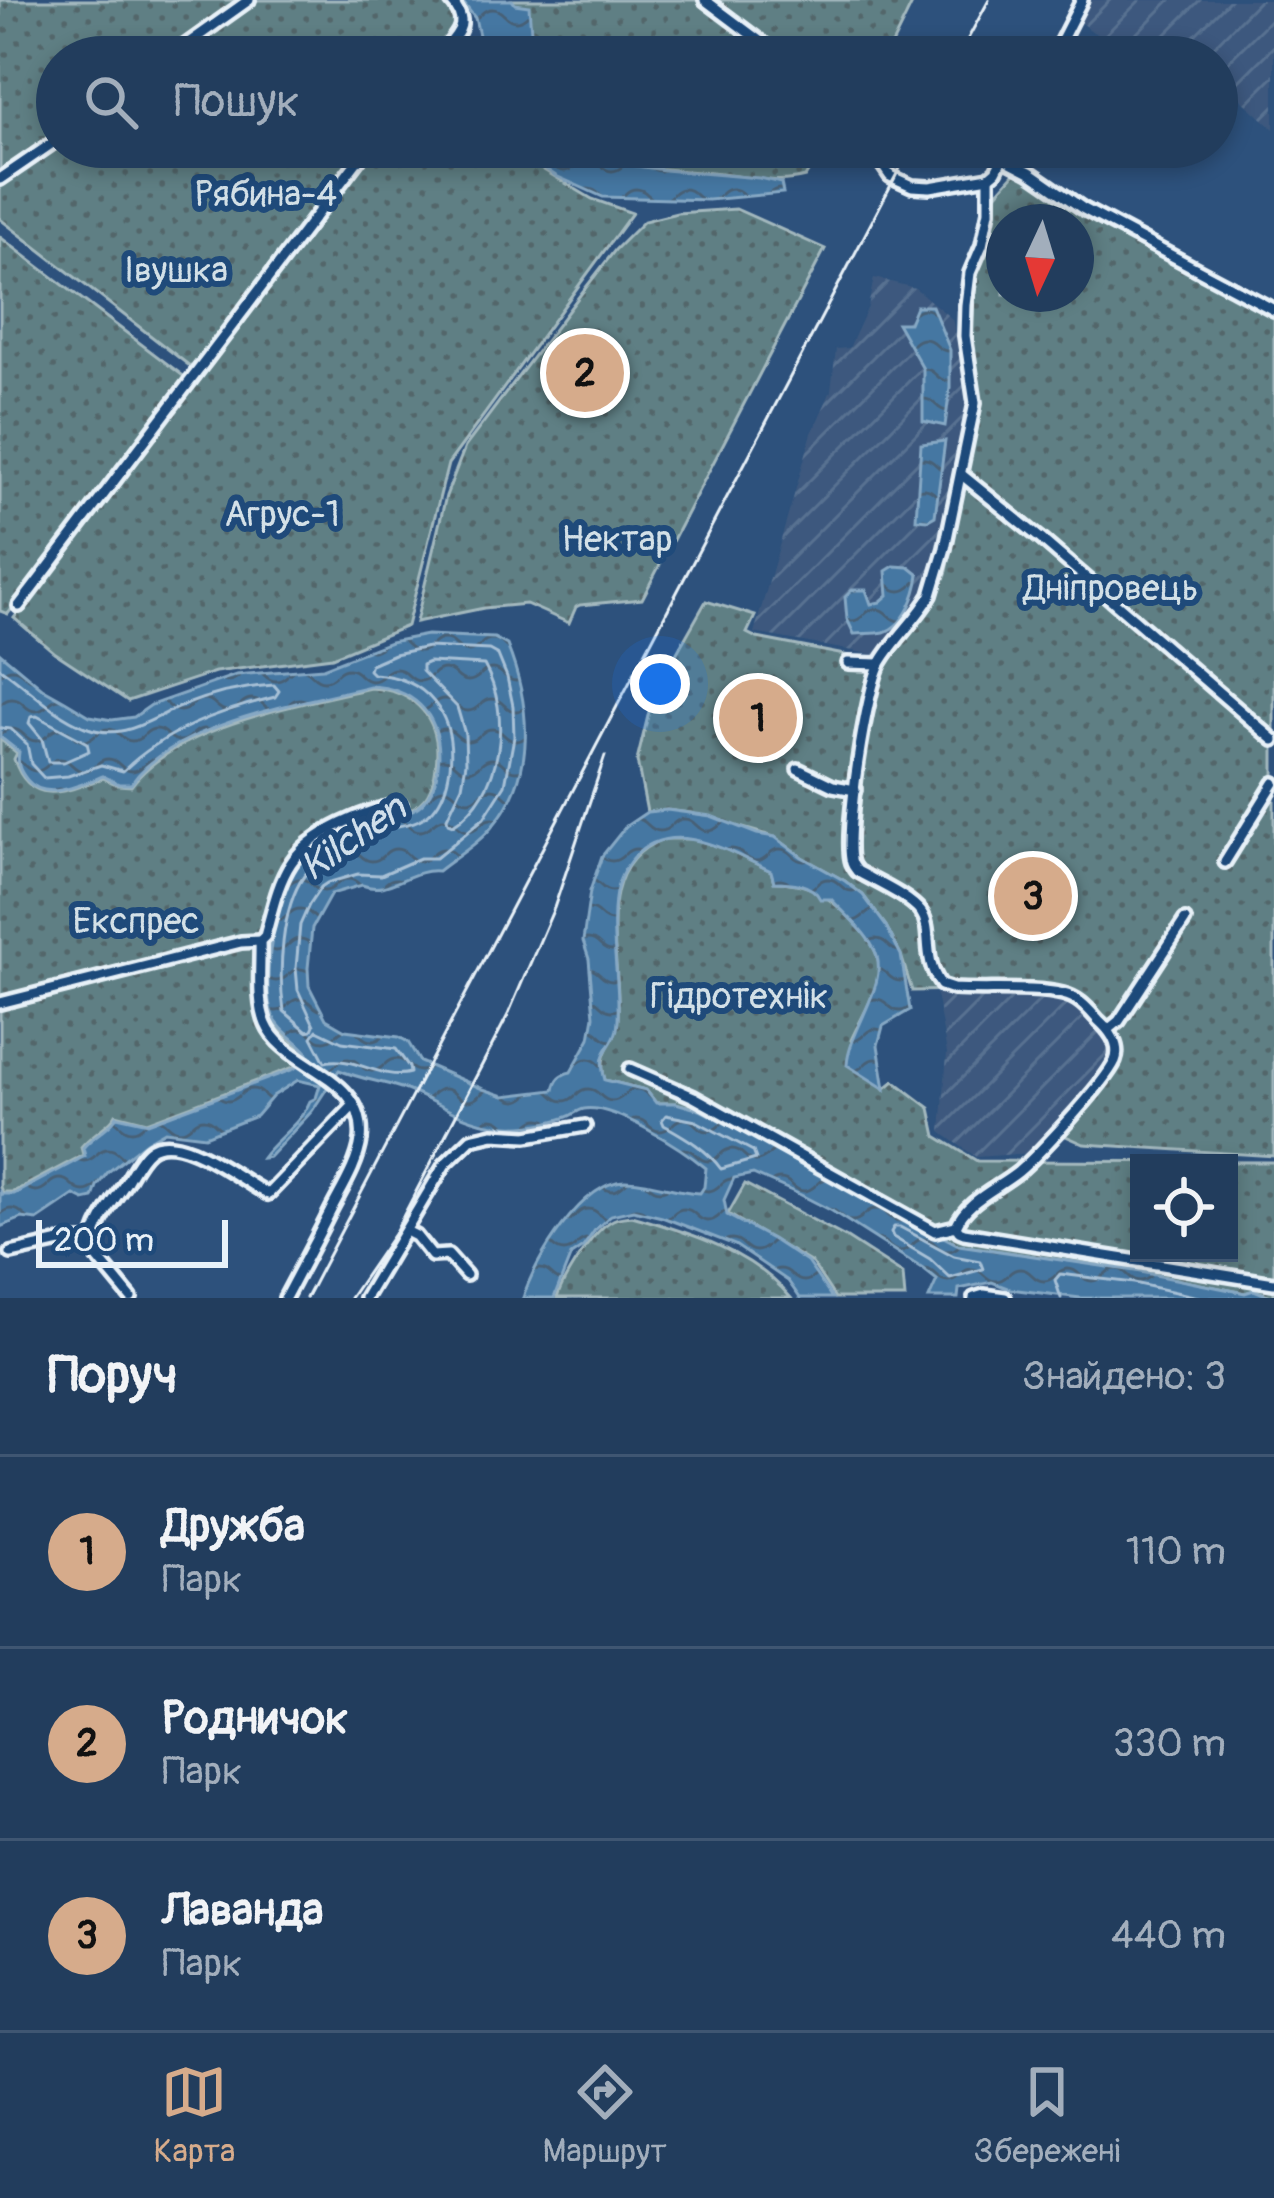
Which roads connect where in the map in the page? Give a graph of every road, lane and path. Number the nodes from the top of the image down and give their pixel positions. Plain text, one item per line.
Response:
1 (249, 0) edge
2 (450, 0) edge
3 (705, 0) edge
4 (1082, 0) edge
5 (198, 36) edge
6 (454, 36) edge
7 (753, 36) edge
8 (1064, 36) edge
9 (36, 154) edge
10 (352, 168) edge
11 (884, 168) edge
12 (998, 168) edge
13 (1025, 168) edge
14 (989, 177) junction
15 (0, 179) edge
16 (1274, 310) edge
17 (962, 475) junction
18 (19, 606) dead end
19 (848, 663) dead end
20 (879, 664) junction
21 (1274, 740) edge
22 (798, 769) dead end
23 (1274, 783) edge
24 (854, 790) junction
25 (401, 805) dead end
26 (1225, 862) dead end
27 (1185, 920) dead end
28 (260, 941) junction
29 (0, 1004) edge
30 (1108, 1030) junction
31 (630, 1069) dead end
32 (354, 1105) junction
33 (585, 1126) dead end
34 (956, 1226) junction
35 (406, 1231) junction
36 (92, 1248) junction
37 (11, 1253) dead end
38 (466, 1276) dead end
39 (1274, 1283) edge
40 (131, 1298) edge
41 (285, 1298) edge
42 (366, 1298) edge
43 (974, 1298) edge
44 (1005, 1298) edge

1 - 5 street
2 - 6 street
3 - 7 street
4 - 8 street
9 - 15 street
10 - 18 street
11 - 14 street
12 - 14 street
13 - 16 street
14 - 17 street
17 - 20 street
17 - 21 street
19 - 20 street
20 - 24 street
22 - 24 street
23 - 26 street
24 - 30 street
25 - 28 street
27 - 30 street
28 - 29 street
28 - 32 street
30 - 34 street
31 - 34 street
32 - 36 street
32 - 41 street
33 - 35 street
34 - 39 street
35 - 38 street
35 - 42 street
36 - 37 street
36 - 40 street
43 - 44 street

